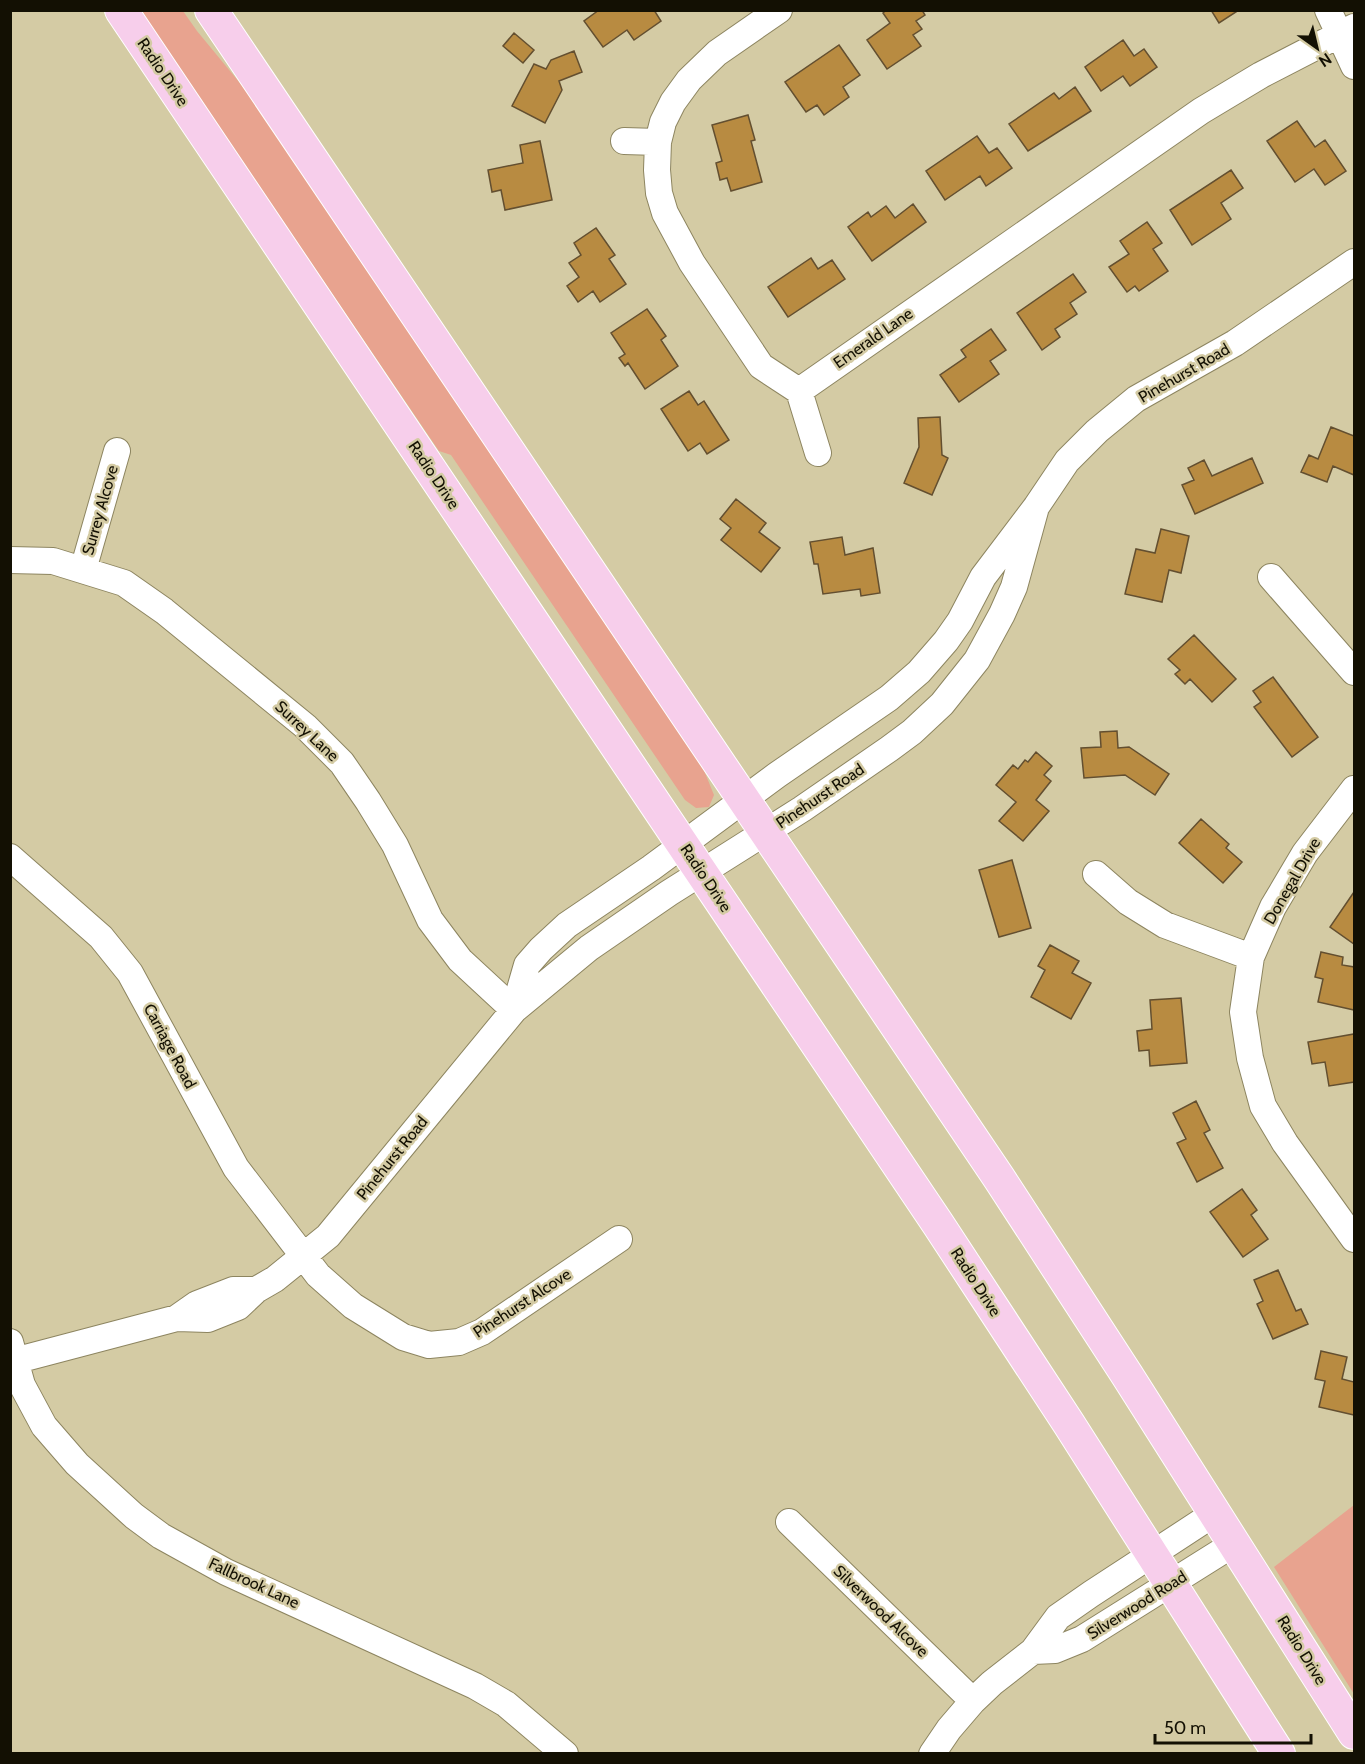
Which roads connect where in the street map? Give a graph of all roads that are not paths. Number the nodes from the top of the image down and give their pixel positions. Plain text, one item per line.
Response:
1 (121, 10) edge
2 (211, 10) edge
3 (779, 10) edge
4 (1328, 10) edge
5 (1346, 31) edge
6 (1354, 66) edge
7 (624, 141) dead end
8 (658, 142) junction
9 (1354, 262) edge
10 (799, 391) junction
11 (117, 451) dead end
12 (818, 453) dead end
13 (1036, 507) junction
14 (10, 560) edge
15 (83, 570) junction
16 (1271, 577) dead end
17 (1354, 672) edge
18 (1354, 789) edge
19 (744, 799) junction
20 (766, 832) junction
21 (683, 844) junction
22 (10, 857) edge
23 (702, 872) junction
24 (1096, 874) dead end
25 (1251, 957) junction
26 (514, 1010) junction
27 (619, 1239) dead end
28 (1354, 1239) edge
29 (304, 1257) junction
30 (12, 1355) edge
31 (1215, 1513) junction
32 (789, 1522) dead end
33 (1235, 1543) junction
34 (1152, 1554) junction
35 (1171, 1584) junction
36 (1033, 1651) junction
37 (973, 1701) junction
38 (1354, 1732) edge
39 (565, 1754) edge
40 (932, 1754) edge
41 (1279, 1754) edge

1 - 21 main road, Radio Drive
2 - 19 main road, Radio Drive
3 - 8 street
4 - 5 street
5 - 6 street
5 - 10 street, Emerald Lane
7 - 8 street
8 - 10 street
9 - 13 street, Pinehurst Road
10 - 12 street
11 - 15 street, Surrey Alcove
13 - 19 street, Pinehurst Road
13 - 20 street, Pinehurst Road
14 - 15 street, Surrey Lane
15 - 26 street, Surrey Lane
16 - 17 street
18 - 25 street, Donegal Drive
19 - 20 main road, Radio Drive
19 - 21 street, Pinehurst Road
20 - 23 street, Pinehurst Road
20 - 31 main road, Radio Drive
21 - 23 main road, Radio Drive
21 - 26 street, Pinehurst Road
22 - 29 street, Carriage Road
23 - 26 street, Pinehurst Road
23 - 34 main road, Radio Drive
24 - 25 street
25 - 28 street, Donegal Drive
26 - 29 street, Pinehurst Road
27 - 29 street, Pinehurst Alcove
29 - 30 street, Pinehurst Road
30 - 39 street, Fallbrook Lane
31 - 33 main road, Radio Drive
31 - 34 street, Silverwood Road
32 - 37 street, Silverwood Alcove
33 - 35 street, Silverwood Road
33 - 38 main road, Radio Drive
34 - 35 main road, Radio Drive
34 - 36 street, Silverwood Road
35 - 36 street, Silverwood Road
35 - 41 main road, Radio Drive
36 - 37 street, Silverwood Road
37 - 40 street, Silverwood Road

